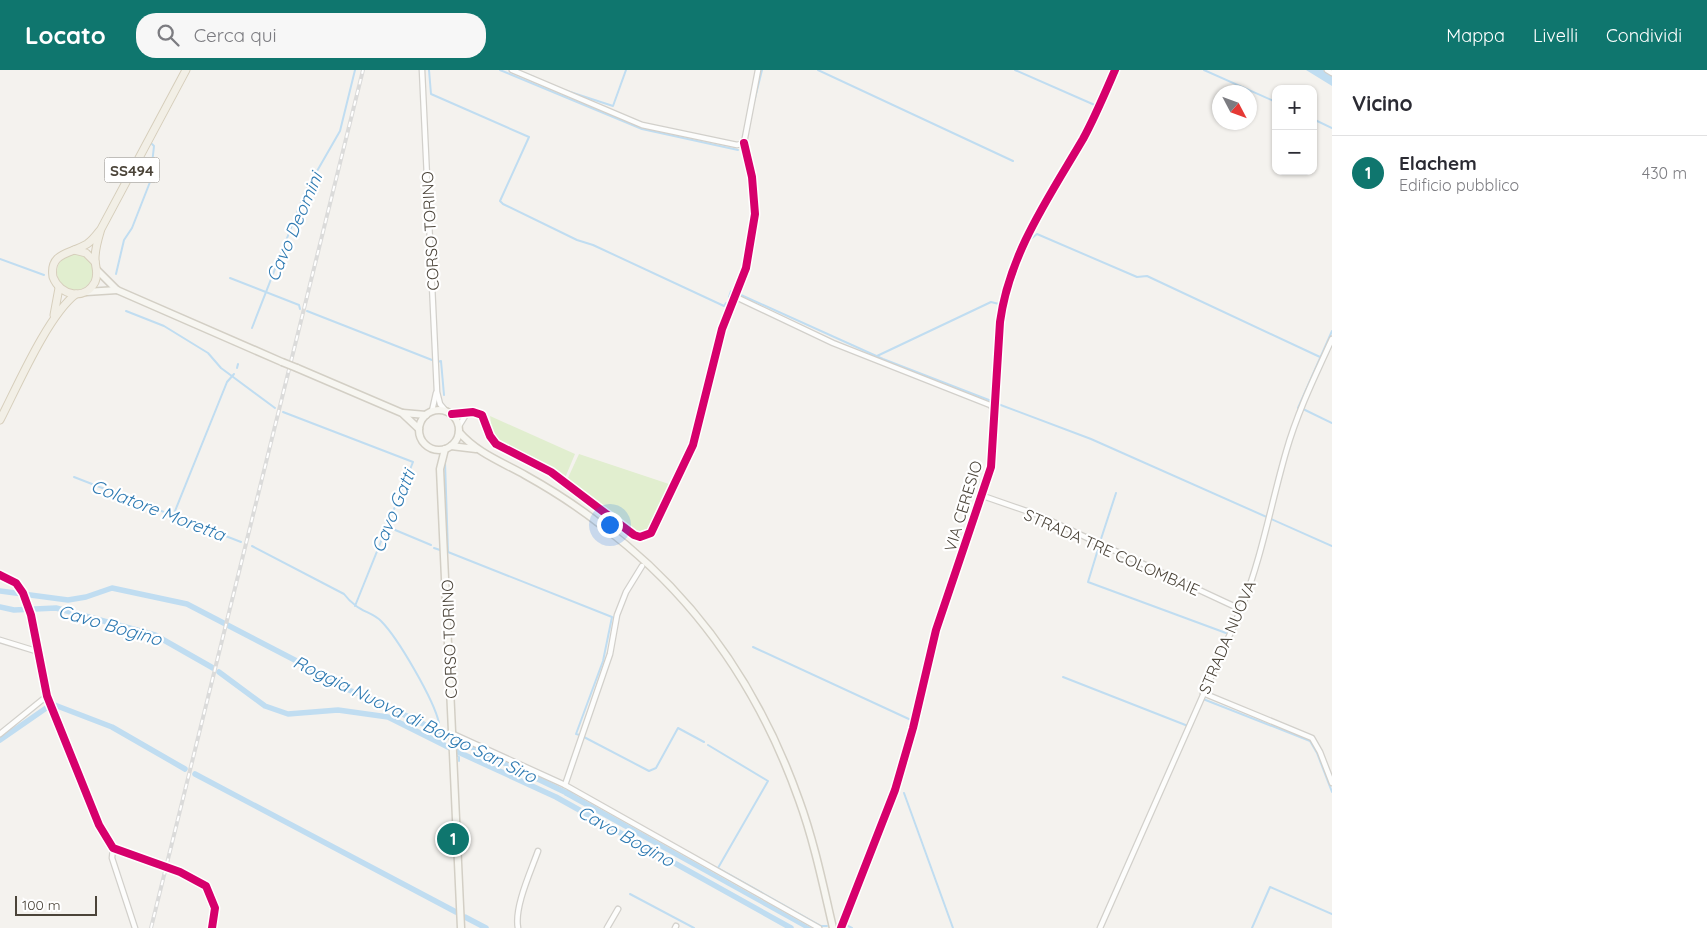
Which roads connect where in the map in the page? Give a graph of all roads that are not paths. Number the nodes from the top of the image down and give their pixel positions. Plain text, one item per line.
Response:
1 (186, 70) edge
2 (422, 70) edge
3 (512, 70) edge
4 (758, 70) edge
5 (1115, 70) edge
6 (1327, 70) edge
7 (1332, 73) edge
8 (744, 144) junction
9 (101, 229) junction
10 (74, 250) junction
11 (95, 262) junction
12 (97, 270) junction
13 (59, 288) junction
14 (117, 290) junction
15 (84, 292) junction
16 (76, 294) junction
17 (736, 297) junction
18 (53, 320) junction
19 (1332, 339) edge
20 (437, 392) junction
21 (996, 411) junction
22 (448, 412) junction
23 (402, 413) junction
24 (429, 413) junction
25 (467, 413) junction
26 (0, 420) edge
27 (419, 429) junction
28 (459, 429) junction
29 (430, 448) junction
30 (448, 448) junction
31 (479, 450) junction
32 (440, 469) junction
33 (983, 496) junction
34 (642, 566) dead end
35 (0, 575) edge
36 (1240, 609) junction
37 (0, 640) edge
38 (38, 652) junction
39 (1203, 693) junction
40 (47, 699) junction
41 (0, 734) edge
42 (453, 738) junction
43 (1332, 782) edge
44 (565, 786) junction
45 (113, 848) junction
46 (538, 851) dead end
47 (618, 909) dead end
48 (135, 928) edge
49 (212, 928) edge
50 (461, 928) edge
51 (518, 928) edge
52 (607, 928) edge
53 (819, 928) edge
54 (833, 928) edge
55 (841, 928) edge
56 (1100, 928) edge

1 - 9 main road, SS494
2 - 20 street, CORSO TORINO
3 - 8 street
4 - 8 street
5 - 21 street, VIA CERESIO
6 - 7 street
8 - 17 street
9 - 10 main road, SS494
9 - 11 main road, SS494
10 - 11 main road
10 - 13 main road
11 - 12 main road
12 - 14 main road
12 - 15 main road
13 - 16 main road
13 - 18 main road
14 - 15 main road
14 - 23 main road, bridge
15 - 16 main road
16 - 18 main road
17 - 21 street
17 - 25 street
18 - 26 main road
19 - 36 street, STRADA NUOVA
20 - 22 street, CORSO TORINO
20 - 24 street, CORSO TORINO
21 - 33 street, VIA CERESIO
22 - 24 main road
22 - 25 street
22 - 28 main road
23 - 24 main road
23 - 27 main road
24 - 27 main road
25 - 28 street
27 - 29 main road
28 - 30 main road
28 - 31 main road
29 - 30 main road
29 - 32 main road, CORSO TORINO
30 - 31 main road
30 - 32 main road, CORSO TORINO
31 - 54 main road
32 - 42 main road, CORSO TORINO
33 - 36 street, STRADA TRE COLOMBAIE
33 - 55 street, VIA CERESIO
34 - 44 street
35 - 38 street
36 - 39 street, STRADA NUOVA
37 - 38 street
38 - 40 street
39 - 43 street
39 - 56 street, STRADA NUOVA
40 - 41 street
40 - 45 street
42 - 44 street
42 - 50 main road, CORSO TORINO
44 - 53 street
45 - 48 street
45 - 49 street
46 - 51 street
47 - 52 street

